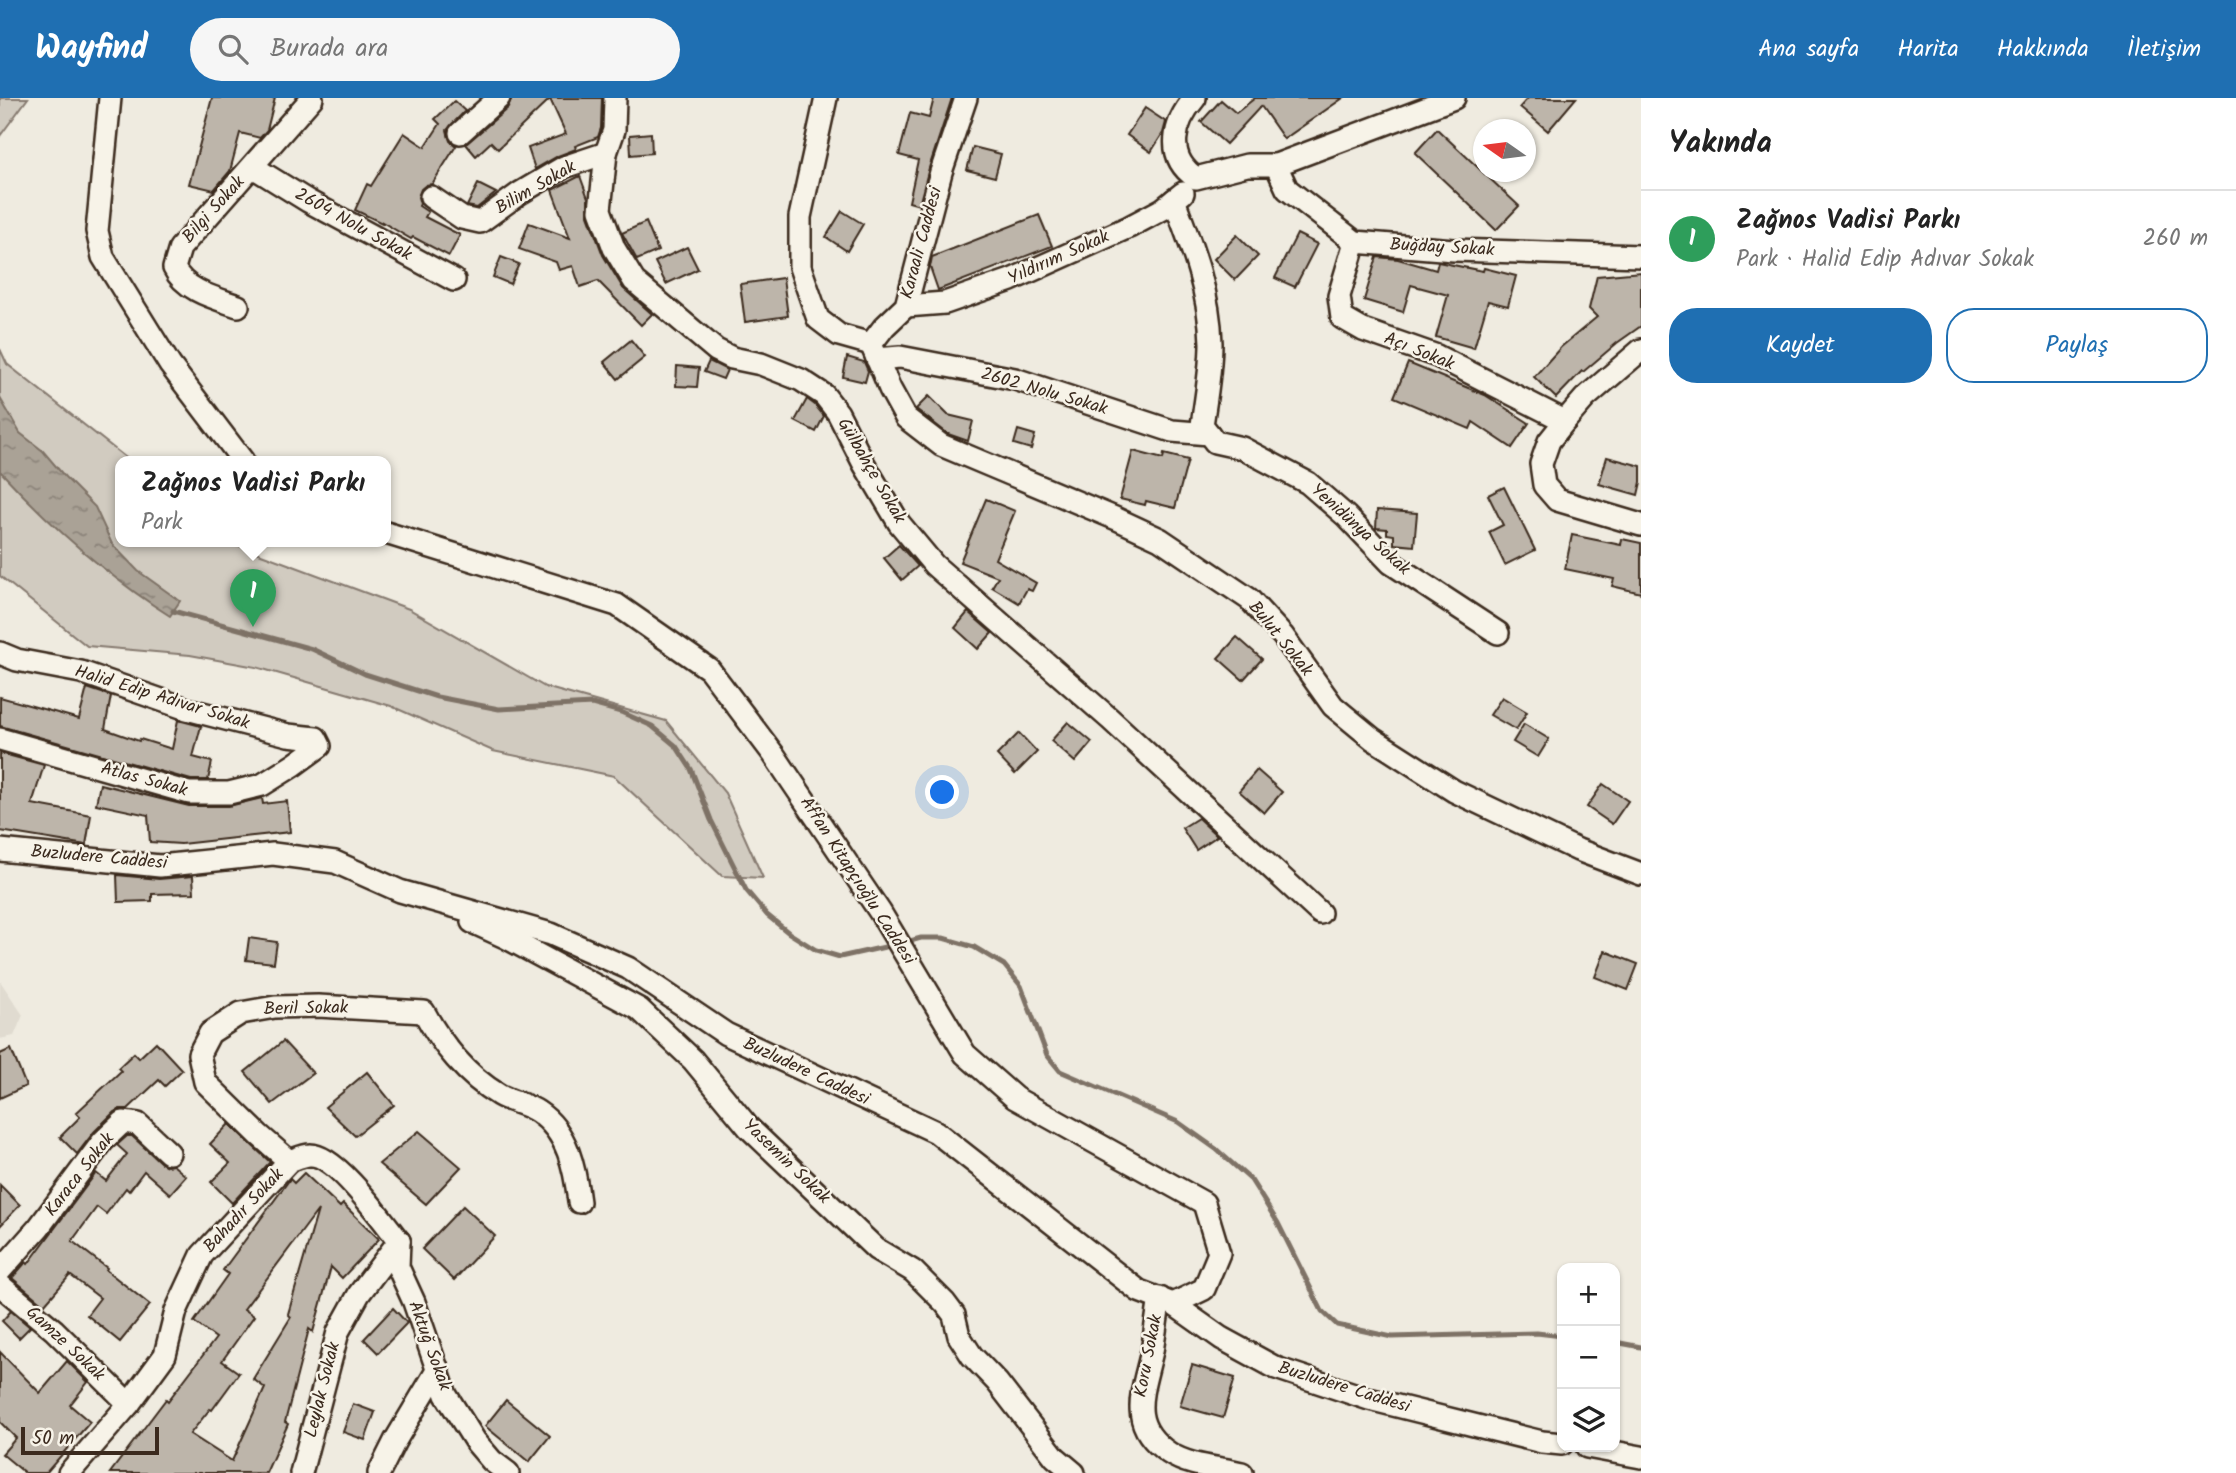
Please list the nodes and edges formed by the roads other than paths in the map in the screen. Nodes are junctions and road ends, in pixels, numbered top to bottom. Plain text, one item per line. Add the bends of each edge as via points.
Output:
1 (110, 98) edge
2 (312, 98) edge
3 (499, 98) edge
4 (615, 98) edge
5 (825, 98) edge
6 (966, 98) edge
7 (1195, 98) edge
8 (1454, 98) edge
9 (460, 134) dead end
10 (606, 153) junction
11 (1276, 165) junction
12 (253, 167) junction
13 (1196, 178) junction
14 (431, 197) dead end
15 (1174, 201) junction
16 (1355, 242) junction
17 (1641, 256) edge
18 (454, 280) dead end
19 (238, 306) dead end
20 (906, 306) junction
21 (1641, 350) edge
22 (874, 352) junction
23 (1565, 421) junction
24 (1209, 434) junction
25 (239, 456) edge
26 (1641, 525) edge
27 (391, 535) edge
28 (1497, 633) dead end
29 (0, 653) edge
30 (0, 739) edge
31 (320, 746) joint
32 (0, 850) edge
33 (1641, 874) edge
34 (449, 905) junction
35 (1320, 913) dead end
36 (169, 1153) dead end
37 (289, 1161) junction
38 (579, 1202) dead end
39 (398, 1241) junction
40 (0, 1271) edge
41 (0, 1285) edge
42 (1166, 1301) junction
43 (438, 1369) junction
44 (129, 1404) junction
45 (1557, 1444) edge
46 (1614, 1452) edge
47 (1641, 1457) edge
48 (69, 1473) edge
49 (301, 1473) edge
50 (379, 1473) edge
51 (508, 1473) edge
52 (1074, 1473) edge
53 (1242, 1473) edge

1 - 25 street via 97,231 103,257 170,365
2 - 12 street, Bilgi Sokak
3 - 9 street
4 - 10 street, Gülbahçe Sokak via 614,130
5 - 22 street via 800,218 800,267 818,319
6 - 20 street, Karaali Caddesi
7 - 13 street via 1185,110 1174,141 1184,170
8 - 11 street
10 - 14 street, Bilim Sokak via 564,167 480,222 462,218
10 - 35 street, Gülbahçe Sokak via 600,210 614,248 634,281 716,350 801,380 824,395 900,523 934,565
11 - 13 street via 1247,165
11 - 16 street via 1287,189
12 - 18 street, 2604 Nolu Sokak
12 - 19 street, Bilgi Sokak via 180,248 174,268 179,278 202,293
13 - 15 street, Yıldırım Sokak
15 - 20 street, Yıldırım Sokak via 1129,227 1011,280 945,303
15 - 24 street via 1199,268 1209,317 1211,345 1202,425
16 - 17 street, Buğday Sokak
16 - 23 street, Açı Sokak via 1339,296 1342,318 1437,356
20 - 22 street, Karaali Caddesi via 884,327
21 - 23 street
22 - 24 street, 2602 Nolu Sokak via 1015,379 1172,431
22 - 33 street, Bulut Sokak via 906,418 941,445 1160,539 1249,599 1283,636 1333,706 1373,739 1454,791 1577,850
23 - 26 street via 1549,440 1541,464 1544,485 1557,500
24 - 28 street, Yenidünya Sokak via 1215,442 1242,448 1308,483 1391,563
27 - 42 street, Affan Kitapçıoğlu Caddesi via 617,605 709,669 775,754 880,912 965,1054 1015,1098 1204,1203 1219,1253 1204,1289
29 - 31 street, Halid Edip Adıvar Sokak via 81,672 187,709 316,738
30 - 31 street, Atlas Sokak via 189,793 229,793 262,785
32 - 34 street, Buzludere Caddesi via 160,866 273,854 335,862 400,891
34 - 42 street, Buzludere Caddesi via 551,934 628,968 726,1034 936,1132 1139,1291
34 - 52 street, Yasemin Sokak via 468,921 639,1009 693,1060 758,1137 876,1249 913,1271 945,1303 972,1356 1055,1457
36 - 40 street, Karaca Sokak via 138,1124 123,1122
37 - 38 street, Beril Sokak via 205,1082 199,1054 210,1033 241,1013 275,1007 424,1012 436,1034 469,1072 499,1095 538,1112 557,1129 575,1170
37 - 39 street via 311,1154 330,1161
37 - 44 street, Bahadır Sokak via 202,1255 176,1311 165,1355
39 - 43 street, Aktuğ Sokak via 398,1267
39 - 49 street, Leylak Sokak via 338,1332
41 - 44 street, Gamze Sokak via 54,1330
42 - 45 street, Buzludere Caddesi via 1276,1368 1369,1398
42 - 53 street, Koru Sokak via 1139,1401 1142,1421 1170,1454
43 - 50 street
43 - 51 street, Aktuğ Sokak via 446,1395 475,1441
44 - 48 street, Bahadır Sokak
46 - 47 street

